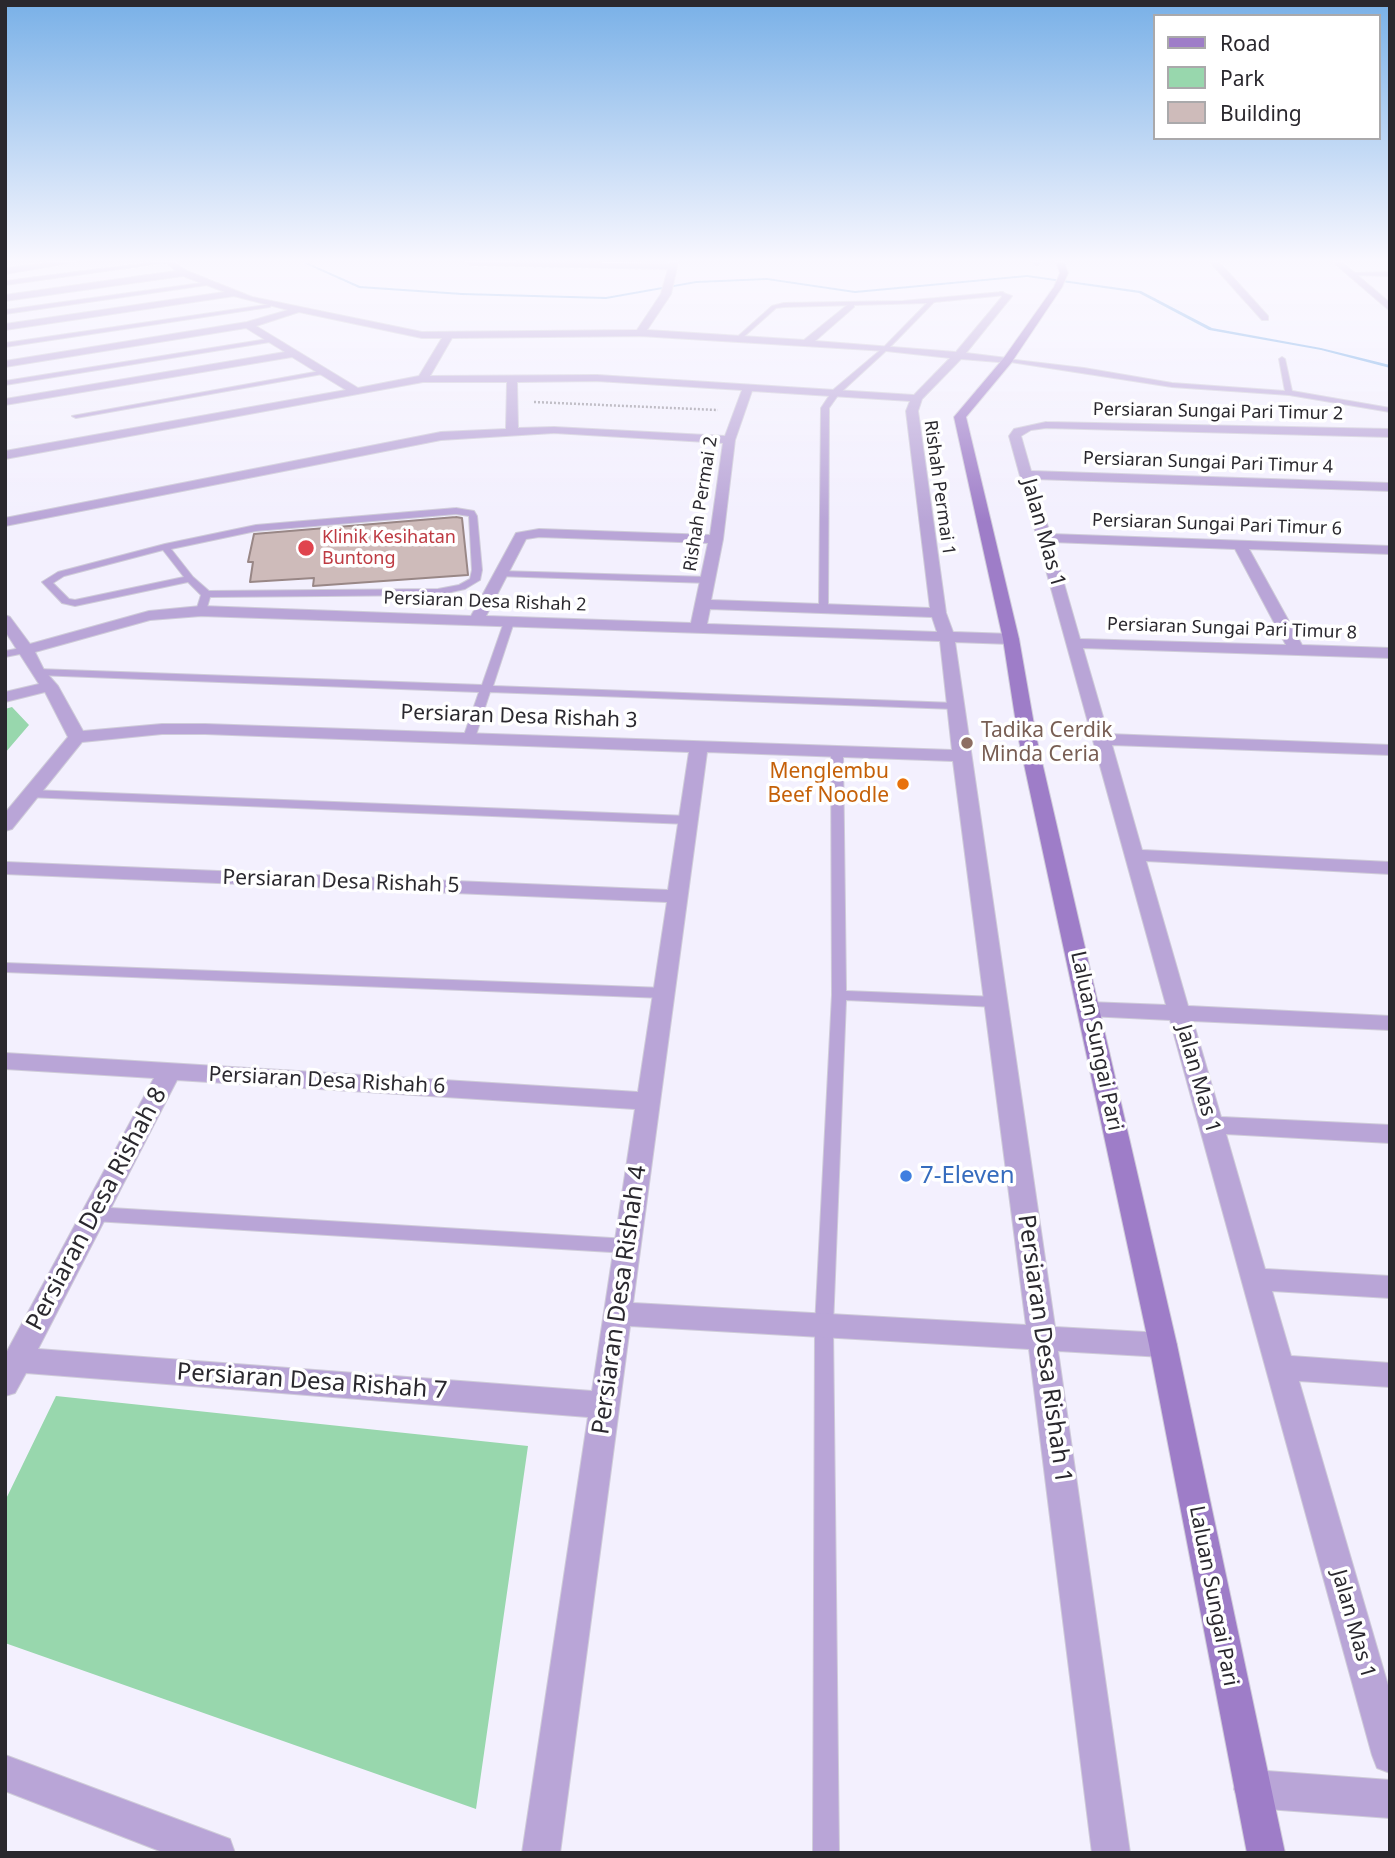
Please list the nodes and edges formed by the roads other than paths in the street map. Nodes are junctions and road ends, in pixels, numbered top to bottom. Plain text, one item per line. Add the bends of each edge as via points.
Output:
1 (100, 349) edge
2 (220, 349) edge
3 (288, 349) edge
4 (441, 349) edge
5 (885, 349) edge
6 (893, 349) edge
7 (964, 349) edge
8 (1015, 349) edge
9 (295, 353) junction
10 (959, 355) junction
11 (1282, 359) dead end
12 (1007, 361) junction
13 (5, 364) edge
14 (326, 372) junction
15 (423, 379) junction
16 (512, 380) junction
17 (5, 383) edge
18 (748, 388) junction
19 (356, 391) junction
20 (836, 392) junction
21 (1289, 393) junction
22 (917, 398) junction
23 (5, 402) edge
24 (1390, 410) edge
25 (76, 416) dead end
26 (1046, 425) joint
27 (512, 430) junction
28 (1390, 433) edge
29 (729, 440) junction
30 (5, 456) edge
31 (1026, 475) junction
32 (1390, 486) edge
33 (5, 522) edge
34 (1044, 538) junction
35 (716, 539) junction
36 (1240, 546) junction
37 (165, 547) junction
38 (1390, 550) edge
39 (500, 574) junction
40 (190, 579) junction
41 (709, 580) junction
42 (206, 594) junction
43 (704, 604) junction
44 (823, 609) junction
45 (201, 611) junction
46 (5, 620) edge
47 (476, 621) junction
48 (509, 622) junction
49 (943, 625) junction
50 (698, 629) junction
51 (1012, 639) junction
52 (1074, 643) junction
53 (26, 650) junction
54 (1297, 650) junction
55 (1390, 653) edge
56 (5, 654) edge
57 (37, 672) junction
58 (50, 686) junction
59 (486, 687) junction
60 (5, 697) edge
61 (955, 706) junction
62 (77, 737) junction
63 (469, 738) junction
64 (1101, 739) junction
65 (699, 746) junction
66 (1390, 750) edge
67 (837, 751) junction
68 (961, 756) junction
69 (31, 794) junction
70 (688, 820) junction
71 (5, 825) edge
72 (1134, 855) junction
73 (5, 868) edge
74 (1390, 868) edge
75 (677, 896) junction
76 (5, 967) edge
77 (664, 993) junction
78 (839, 995) junction
79 (997, 1002) junction
80 (1088, 1009) junction
81 (1178, 1013) junction
82 (1390, 1023) edge
83 (5, 1061) edge
84 (169, 1072) junction
85 (648, 1101) junction
86 (1211, 1125) junction
87 (1390, 1134) edge
88 (94, 1214) junction
89 (628, 1246) junction
90 (1255, 1279) junction
91 (1390, 1287) edge
92 (618, 1314) junction
93 (824, 1326) junction
94 (1042, 1338) junction
95 (1163, 1345) junction
96 (1280, 1368) junction
97 (12, 1372) edge
98 (1390, 1375) edge
99 (605, 1405) junction
100 (1390, 1755) edge
101 (5, 1773) edge
102 (1253, 1789) junction
103 (1390, 1799) edge
104 (216, 1853) edge
105 (541, 1853) edge
106 (826, 1853) edge
107 (1111, 1853) edge
108 (1266, 1853) edge

1 - 13 street
2 - 17 lane
3 - 9 street
4 - 15 street
5 - 20 lane
6 - 10 street
7 - 10 street, Rishah Permai 1
8 - 12 main road, Laluan Sungai Pari
9 - 14 street
9 - 23 street
10 - 12 street
10 - 22 street, Rishah Permai 1
11 - 21 lane
12 - 21 lane via 1172,385
12 - 51 main road, Laluan Sungai Pari via 960,417
14 - 19 street
14 - 25 lane
15 - 16 street
15 - 19 street
16 - 18 street via 597,378
16 - 27 street
18 - 20 street
18 - 29 street, Rishah Permai 2
19 - 30 street
20 - 22 street
20 - 44 lane via 825,408
21 - 24 lane
22 - 49 street, Rishah Permai 1 via 912,411
26 - 28 street, Persiaran Sungai Pari Timur 2
26 - 31 street, Jalan Mas 1 via 1029,427 1015,436
27 - 29 street
27 - 33 street via 441,436
29 - 35 street, Rishah Permai 2
31 - 32 street, Persiaran Sungai Pari Timur 4
31 - 34 street, Jalan Mas 1
34 - 36 street, Persiaran Sungai Pari Timur 6
34 - 52 street, Jalan Mas 1
35 - 39 street via 528,533 517,540
35 - 41 street, Rishah Permai 2
36 - 38 street, Persiaran Sungai Pari Timur 6
36 - 54 street
37 - 40 lane
37 - 40 lane via 61,574 47,582 66,601 75,603
37 - 42 lane via 256,528 456,511 473,516 477,570 475,580 462,587 438,592
39 - 41 lane
39 - 47 street
40 - 42 lane
41 - 43 street, Rishah Permai 2
42 - 45 lane
43 - 44 street
43 - 50 street, Rishah Permai 2
44 - 49 street
45 - 47 street, Persiaran Desa Rishah 2
45 - 53 street, Persiaran Desa Rishah 2 via 149,616
46 - 53 street
47 - 48 street, Persiaran Desa Rishah 2
48 - 50 street, Persiaran Desa Rishah 2
48 - 59 lane
49 - 50 street, Persiaran Desa Rishah 2
49 - 51 street
49 - 61 street, Persiaran Desa Rishah 1
51 - 80 main road, Laluan Sungai Pari via 1027,736
52 - 54 street, Persiaran Sungai Pari Timur 8
52 - 64 street, Jalan Mas 1
53 - 56 lane
53 - 57 street
54 - 55 street, Persiaran Sungai Pari Timur 8
57 - 58 street
57 - 59 lane
58 - 60 street
58 - 62 street
59 - 61 lane
59 - 63 lane
61 - 68 street, Persiaran Desa Rishah 1
62 - 63 street, Persiaran Desa Rishah 3 via 205,729
62 - 69 street
63 - 65 street, Persiaran Desa Rishah 3
64 - 66 street
64 - 72 street, Jalan Mas 1
65 - 67 street, Persiaran Desa Rishah 3
65 - 70 street, Persiaran Desa Rishah 4
67 - 68 street, Persiaran Desa Rishah 3
67 - 78 lane
68 - 79 street, Persiaran Desa Rishah 1
69 - 70 lane
69 - 71 street
70 - 75 street, Persiaran Desa Rishah 4
72 - 74 street
72 - 81 street, Jalan Mas 1
73 - 75 street, Persiaran Desa Rishah 5
75 - 77 street, Persiaran Desa Rishah 4
76 - 77 lane
77 - 85 street, Persiaran Desa Rishah 4
78 - 79 lane
78 - 93 lane
79 - 94 street, Persiaran Desa Rishah 1
80 - 81 street
80 - 95 main road, Laluan Sungai Pari
81 - 82 street
81 - 86 street, Jalan Mas 1
83 - 84 street, Persiaran Desa Rishah 6
84 - 85 street, Persiaran Desa Rishah 6
84 - 88 street, Persiaran Desa Rishah 8
85 - 89 street, Persiaran Desa Rishah 4
86 - 87 street
86 - 90 street, Jalan Mas 1
88 - 89 lane
88 - 97 street, Persiaran Desa Rishah 8
89 - 92 street, Persiaran Desa Rishah 4
90 - 91 street
90 - 96 street, Jalan Mas 1
92 - 93 street
92 - 99 street, Persiaran Desa Rishah 4
93 - 94 street
93 - 106 lane
94 - 95 street
94 - 107 street, Persiaran Desa Rishah 1
95 - 102 main road, Laluan Sungai Pari
96 - 98 street
96 - 100 street, Jalan Mas 1
97 - 99 street, Persiaran Desa Rishah 7
99 - 105 street, Persiaran Desa Rishah 4
101 - 104 street
102 - 103 street
102 - 108 main road, Laluan Sungai Pari

